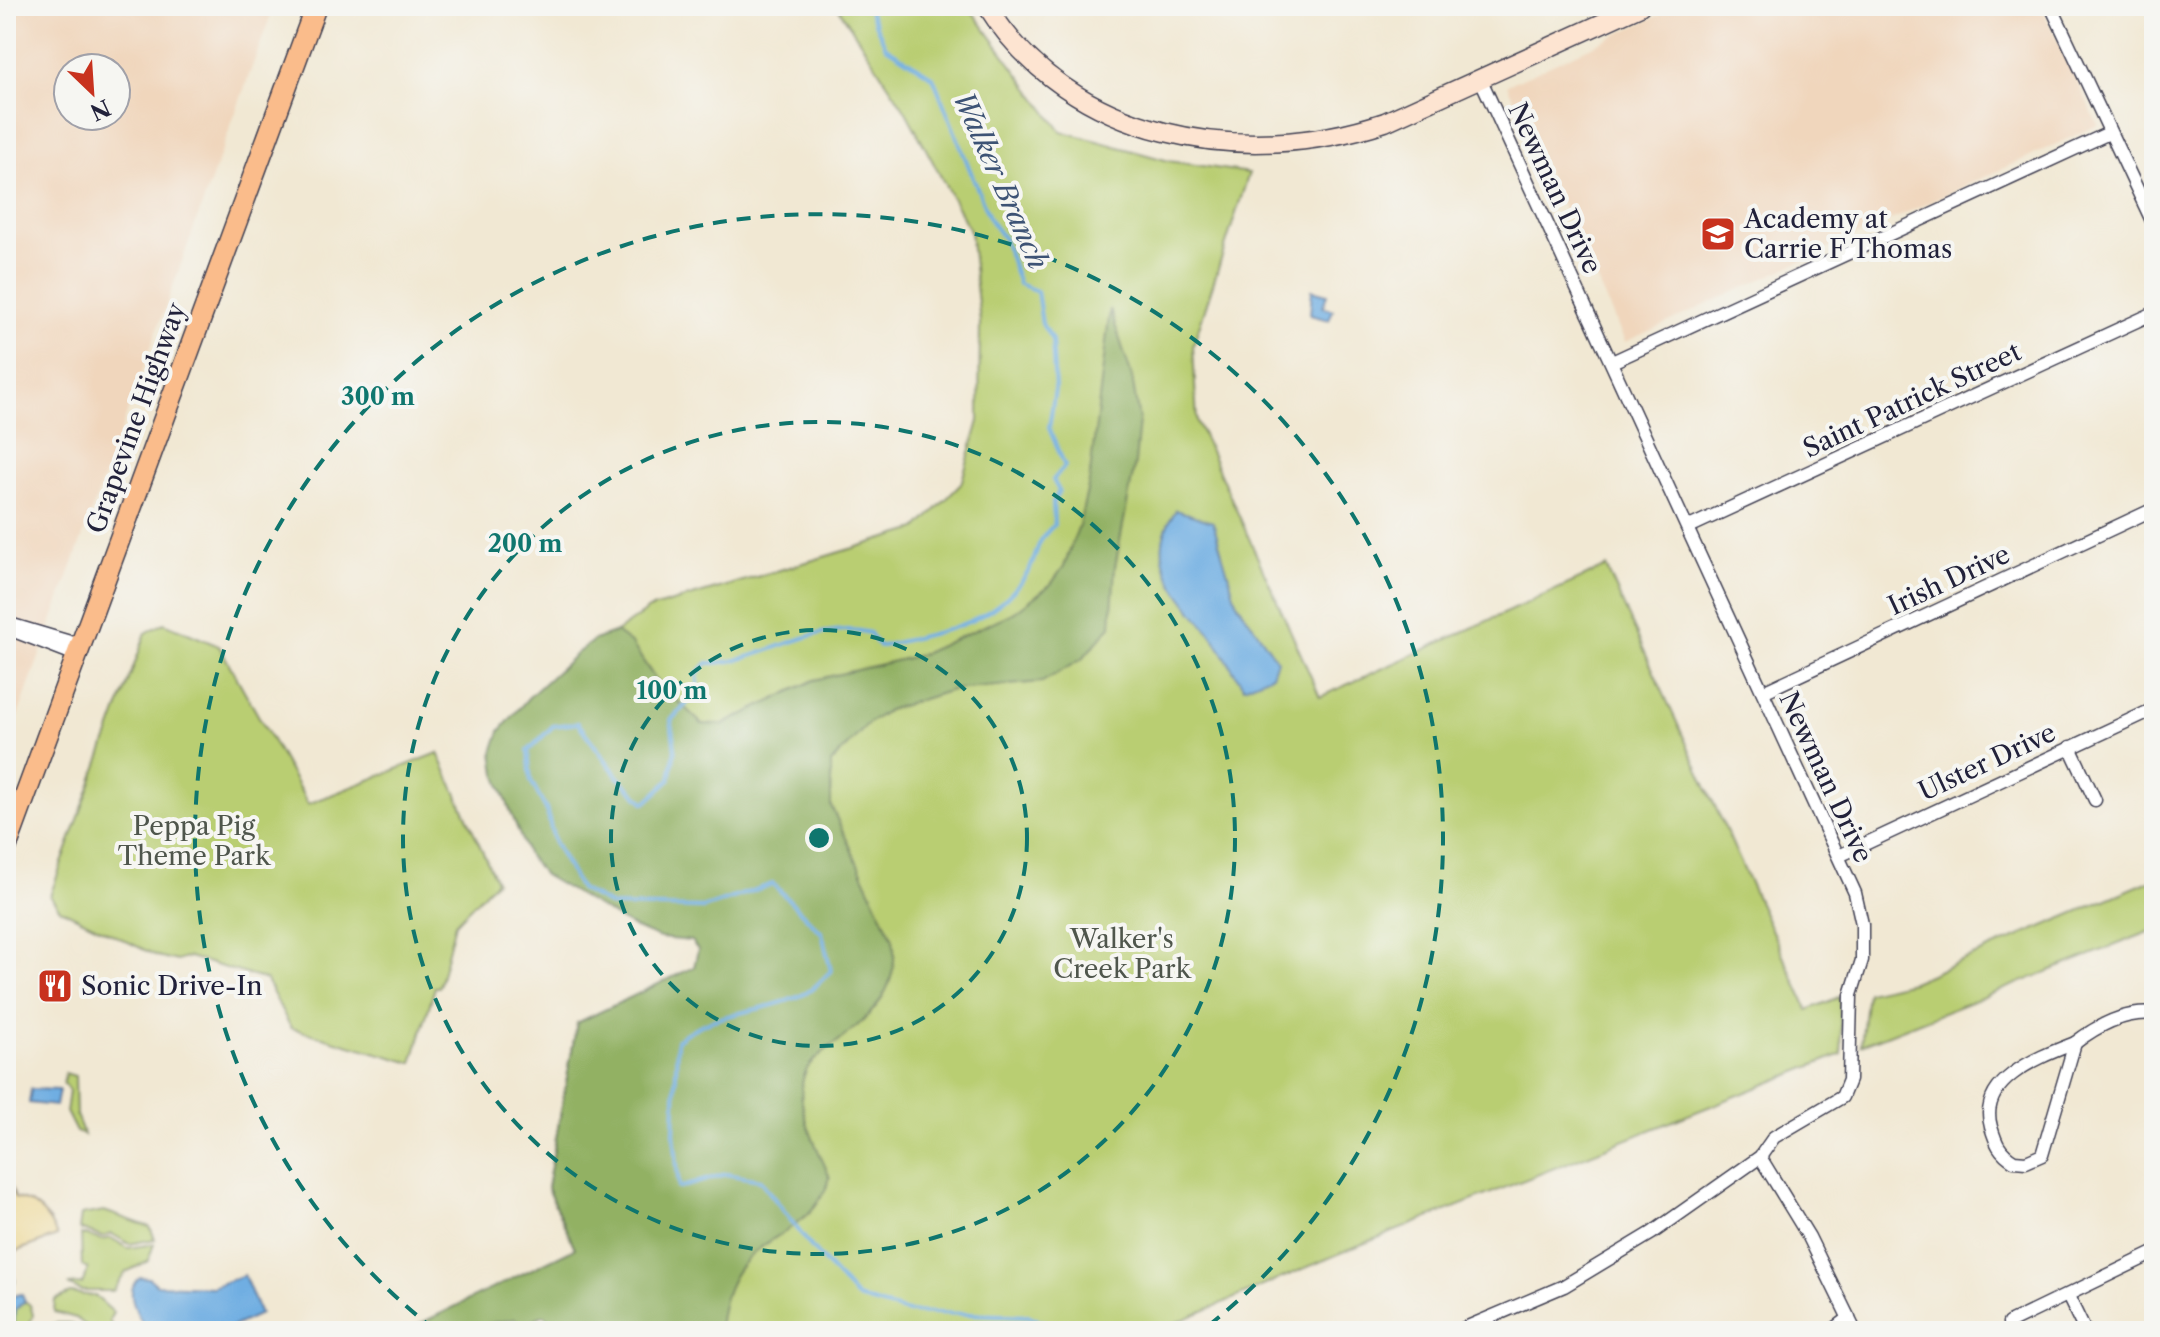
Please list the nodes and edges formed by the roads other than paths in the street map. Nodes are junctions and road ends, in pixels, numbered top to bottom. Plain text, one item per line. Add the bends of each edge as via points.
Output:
1 (316, 6) edge
2 (987, 6) edge
3 (1640, 6) edge
4 (2051, 6) edge
5 (1480, 78) junction
6 (2109, 133) junction
7 (2154, 225) edge
8 (2154, 313) edge
9 (1612, 362) junction
10 (2154, 509) edge
11 (1689, 527) junction
12 (6, 625) edge
13 (78, 650) junction
14 (1763, 692) junction
15 (2154, 709) edge
16 (2070, 747) junction
17 (2095, 800) dead end
18 (6, 848) edge
19 (1839, 856) junction
20 (2154, 1014) edge
21 (2075, 1043) junction
22 (1760, 1157) junction
23 (2154, 1253) edge
24 (2068, 1296) junction
25 (1849, 1318) junction
26 (2009, 1323) dead end
27 (1461, 1331) edge
28 (1832, 1331) edge
29 (1855, 1331) edge
30 (2085, 1331) edge

1 - 13 main road, Grapevine Highway
2 - 5 street via 1015,44 1062,86 1118,119 1196,140 1269,143 1346,135
3 - 5 street
4 - 6 street
5 - 9 street, Newman Drive
6 - 7 street
6 - 9 street
8 - 11 street, Saint Patrick Street
9 - 11 street, Newman Drive
10 - 14 street, Irish Drive
11 - 14 street, Newman Drive
12 - 13 street
13 - 18 main road, Grapevine Highway
14 - 19 street, Newman Drive
15 - 16 street, Ulster Drive
16 - 17 street
16 - 19 street, Ulster Drive
19 - 22 street, Newman Drive via 1862,924 1862,960 1851,995 1849,1080 1842,1097 1774,1137
20 - 21 street via 2106,1023
21 - 21 street via 2022,1066 1999,1088 1989,1120 1996,1144 2014,1161 2042,1155
22 - 25 street via 1809,1237
22 - 27 street, Newman Drive via 1652,1233 1564,1286
23 - 24 street
24 - 26 street
24 - 30 street
25 - 28 street
25 - 29 street

